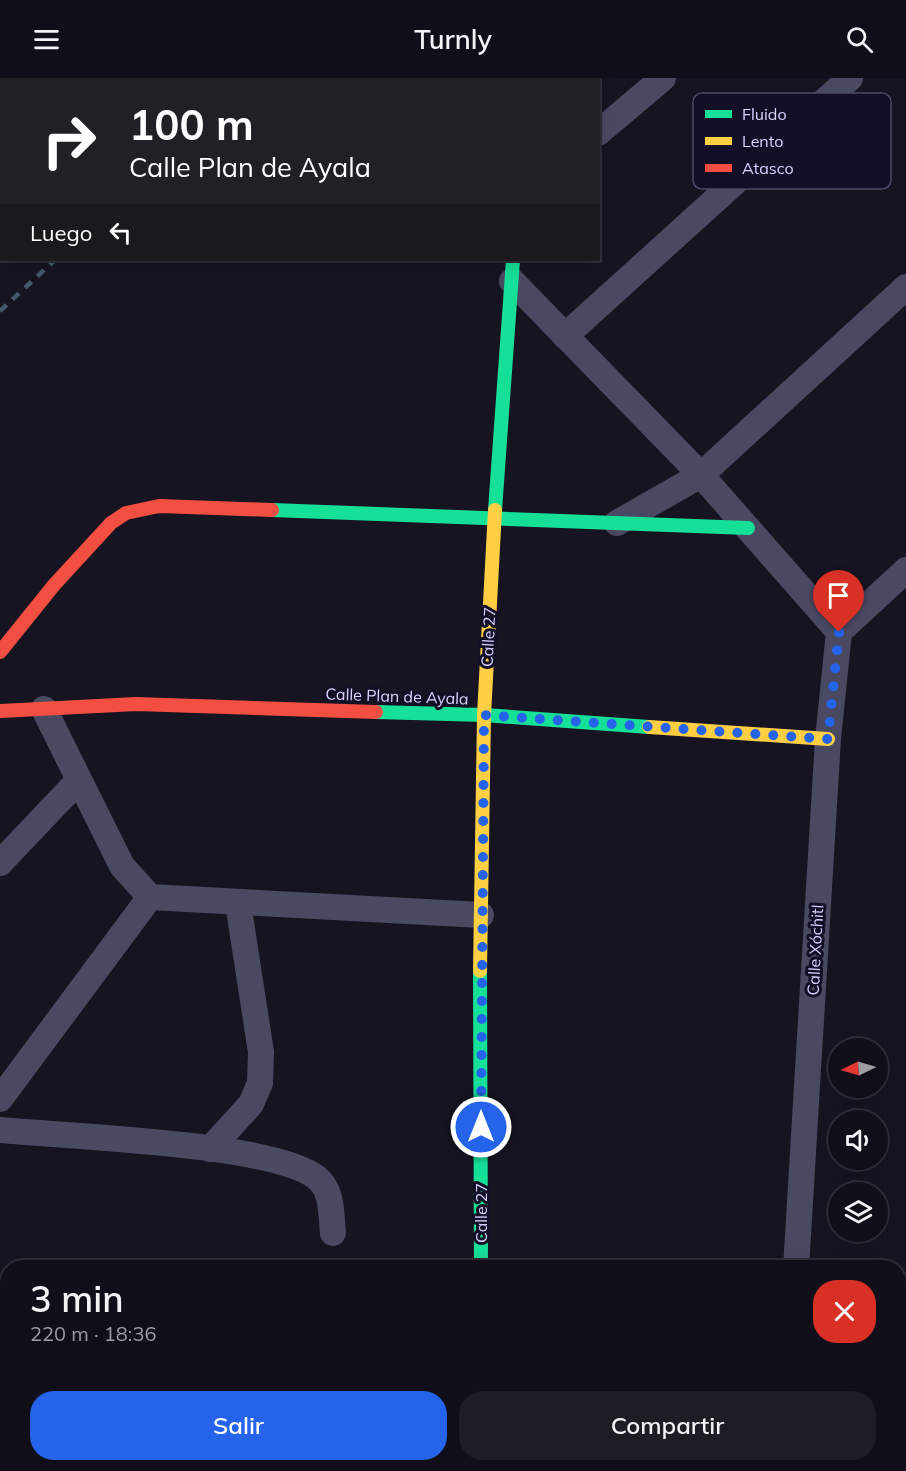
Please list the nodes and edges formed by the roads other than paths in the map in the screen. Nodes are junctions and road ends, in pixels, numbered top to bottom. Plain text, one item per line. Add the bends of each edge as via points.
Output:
1 (663, 78) edge
2 (850, 78) edge
3 (833, 93) edge
4 (600, 131) edge
5 (727, 189) edge
6 (512, 270) edge
7 (906, 287) edge
8 (565, 336) junction
9 (701, 475) junction
10 (494, 518) junction
11 (617, 523) junction
12 (748, 528) junction
13 (906, 570) edge
14 (839, 632) junction
15 (0, 652) edge
16 (44, 709) junction
17 (0, 711) edge
18 (484, 715) junction
19 (828, 739) junction
20 (78, 781) junction
21 (0, 863) edge
22 (150, 897) junction
23 (238, 903) junction
24 (481, 915) junction
25 (0, 1099) edge
26 (0, 1130) edge
27 (210, 1149) junction
28 (333, 1233) dead end
29 (481, 1260) edge
30 (796, 1260) edge

1 - 4 street
2 - 3 street
5 - 8 street
6 - 8 street
6 - 10 street, Calle 27
7 - 9 street
8 - 9 street
9 - 11 street
9 - 12 street
10 - 11 street
10 - 15 street via 142,508 111,523
10 - 18 street, Calle 27
11 - 12 street
12 - 14 street
13 - 14 street
14 - 19 street, Calle Xóchitl
16 - 17 street, Calle Plan de Ayala
16 - 18 street, Calle Plan de Ayala via 136,704
16 - 20 street
18 - 19 street, Calle Plan de Ayala
18 - 24 street, Calle 27
19 - 30 street, Calle Xóchitl
20 - 21 street
20 - 22 street via 122,866
22 - 23 street
22 - 25 street
23 - 24 street
23 - 27 street via 261,1052 260,1083 251,1104
24 - 29 street, Calle 27
26 - 27 street
27 - 28 street via 269,1159 298,1167 318,1178 329,1195

